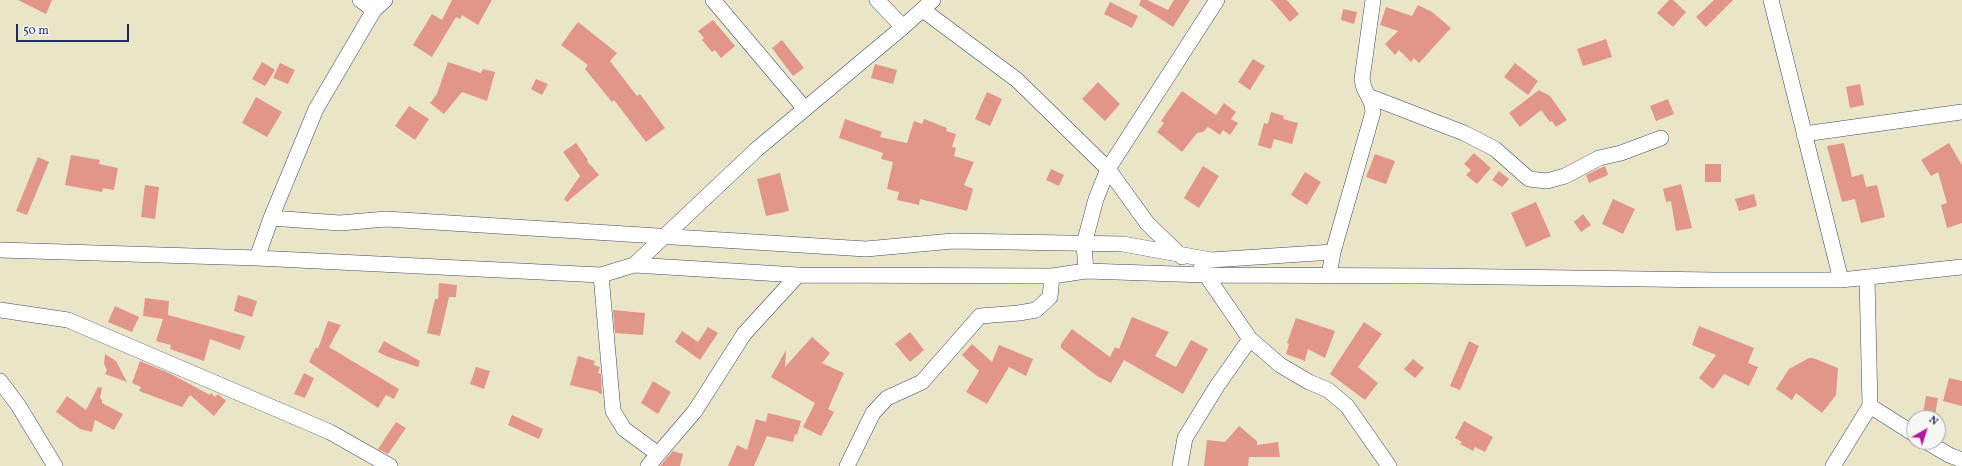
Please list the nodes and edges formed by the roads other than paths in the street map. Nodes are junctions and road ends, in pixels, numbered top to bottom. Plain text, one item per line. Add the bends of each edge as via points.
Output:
1 (360, 0) edge
2 (713, 0) edge
3 (877, 0) edge
4 (1217, 0) edge
5 (1373, 0) edge
6 (1771, 0) edge
7 (379, 5) edge
8 (928, 5) edge
9 (903, 27) junction
10 (1368, 96) junction
11 (805, 109) junction
12 (1962, 112) edge
13 (1804, 134) junction
14 (1661, 138) dead end
15 (1108, 169) junction
16 (271, 218) junction
17 (665, 236) junction
18 (1084, 244) junction
19 (0, 250) edge
20 (1334, 252) junction
21 (1180, 256) junction
22 (257, 258) junction
23 (634, 265) junction
24 (1962, 267) edge
25 (1086, 271) junction
26 (601, 275) junction
27 (798, 275) junction
28 (1206, 275) junction
29 (1052, 276) junction
30 (1329, 276) junction
31 (1867, 277) junction
32 (1841, 280) junction
33 (0, 310) edge
34 (1250, 339) junction
35 (0, 381) edge
36 (1870, 406) junction
37 (1906, 429) edge
38 (1941, 450) edge
39 (658, 454) junction
40 (1962, 460) edge
41 (55, 466) edge
42 (390, 466) edge
43 (648, 466) edge
44 (847, 466) edge
45 (1180, 466) edge
46 (1389, 466) edge
47 (1833, 466) edge

1 - 7 street
2 - 11 street
3 - 9 street
4 - 15 street
5 - 10 street via 1362,79
6 - 13 street
7 - 16 street via 316,108
8 - 9 street
8 - 15 street via 1017,80
9 - 11 street
10 - 14 street via 1464,132 1495,148 1529,179 1547,181 1565,176 1599,158
10 - 20 street via 1372,112
11 - 17 street via 757,149
12 - 13 street
13 - 32 street
15 - 18 street via 1096,199
15 - 21 street via 1147,223
16 - 17 street via 340,223 386,219
16 - 22 street
17 - 18 street via 866,249 953,241
17 - 23 street
18 - 21 street via 1123,244
18 - 25 street
19 - 22 street
20 - 21 street via 1211,260
20 - 30 street
21 - 28 street
22 - 26 street
23 - 26 street
23 - 27 street
24 - 31 street
25 - 28 street
25 - 29 street
26 - 39 street via 613,411 624,429
27 - 29 street
27 - 39 street via 744,334 695,411
28 - 30 street
28 - 34 street
29 - 44 street via 1050,297 1036,310 980,316 922,382 887,398 873,413
30 - 32 street
31 - 32 street
31 - 36 street
33 - 42 street via 68,320 330,432
34 - 45 street via 1185,438
34 - 46 street via 1280,365 1308,382 1328,390 1347,406
35 - 41 street via 18,405
36 - 37 street
36 - 47 street
38 - 40 street
39 - 43 street

